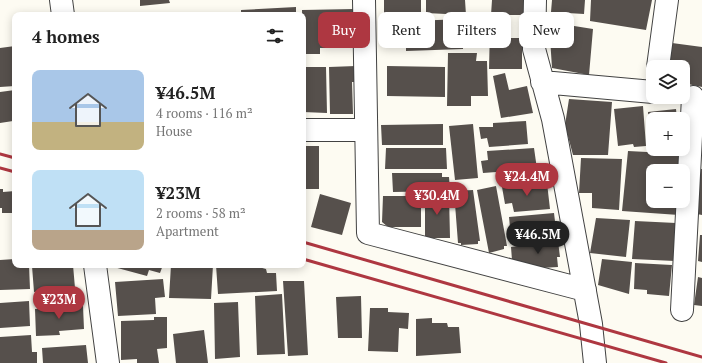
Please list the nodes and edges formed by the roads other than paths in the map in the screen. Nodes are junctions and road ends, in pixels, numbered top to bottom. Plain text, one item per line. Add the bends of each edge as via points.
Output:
1 (60, 0) edge
2 (364, 0) edge
3 (535, 0) edge
4 (666, 0) edge
5 (62, 12) edge
6 (659, 60) edge
7 (542, 82) junction
8 (646, 91) edge
9 (693, 97) edge
10 (306, 130) edge
11 (366, 130) junction
12 (694, 226) edge
13 (95, 268) edge
14 (585, 290) junction
15 (682, 310) dead end
16 (108, 363) edge
17 (595, 363) edge

1 - 5 street
2 - 11 street
3 - 7 street via 534,49
4 - 6 street
7 - 8 street
7 - 14 street via 553,119
9 - 12 street
10 - 11 street
11 - 14 street via 368,233
12 - 15 street
13 - 16 street
14 - 17 street

